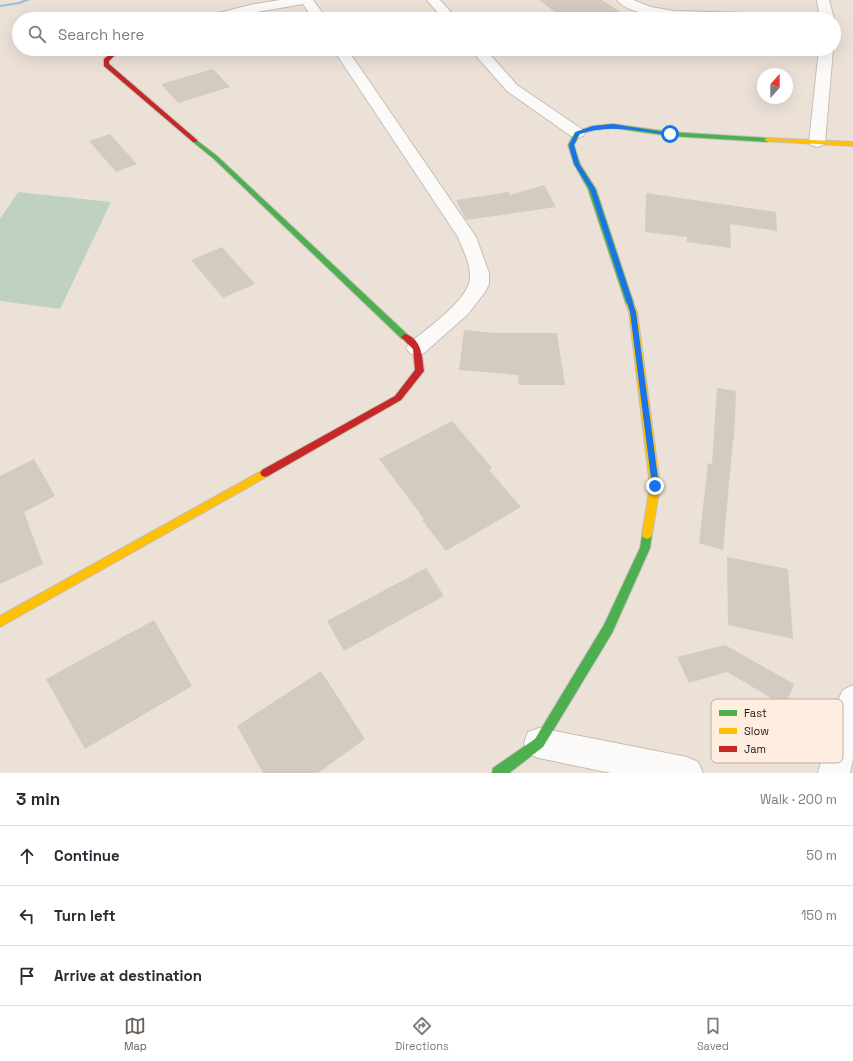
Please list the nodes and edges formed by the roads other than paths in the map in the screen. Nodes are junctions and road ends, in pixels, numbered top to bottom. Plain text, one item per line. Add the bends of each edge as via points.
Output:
1 (303, 0) edge
2 (307, 0) edge
3 (433, 0) edge
4 (623, 0) edge
5 (823, 0) edge
6 (239, 12) edge
7 (315, 12) edge
8 (444, 12) edge
9 (659, 12) edge
10 (826, 12) edge
11 (111, 56) edge
12 (345, 56) edge
13 (483, 56) edge
14 (825, 56) edge
15 (577, 133) junction
16 (817, 142) junction
17 (853, 144) edge
18 (417, 348) junction
19 (0, 622) edge
20 (853, 700) edge
21 (843, 738) edge
22 (539, 743) junction
23 (837, 763) edge
24 (498, 773) edge
25 (687, 773) edge
26 (834, 773) edge

1 - 6 street
2 - 7 street
3 - 8 street
4 - 9 street via 631,5
5 - 10 street
11 - 18 street via 106,60 106,65 215,157
12 - 18 street via 467,237 478,263 479,284 468,303
13 - 15 street via 512,88
14 - 16 street
15 - 16 street via 613,126 677,134
15 - 22 street via 571,145 576,164 592,189 633,312 655,486 645,548 608,629
16 - 17 street
18 - 19 street via 420,371 398,398
20 - 21 street
22 - 24 street
22 - 25 street
23 - 26 street

